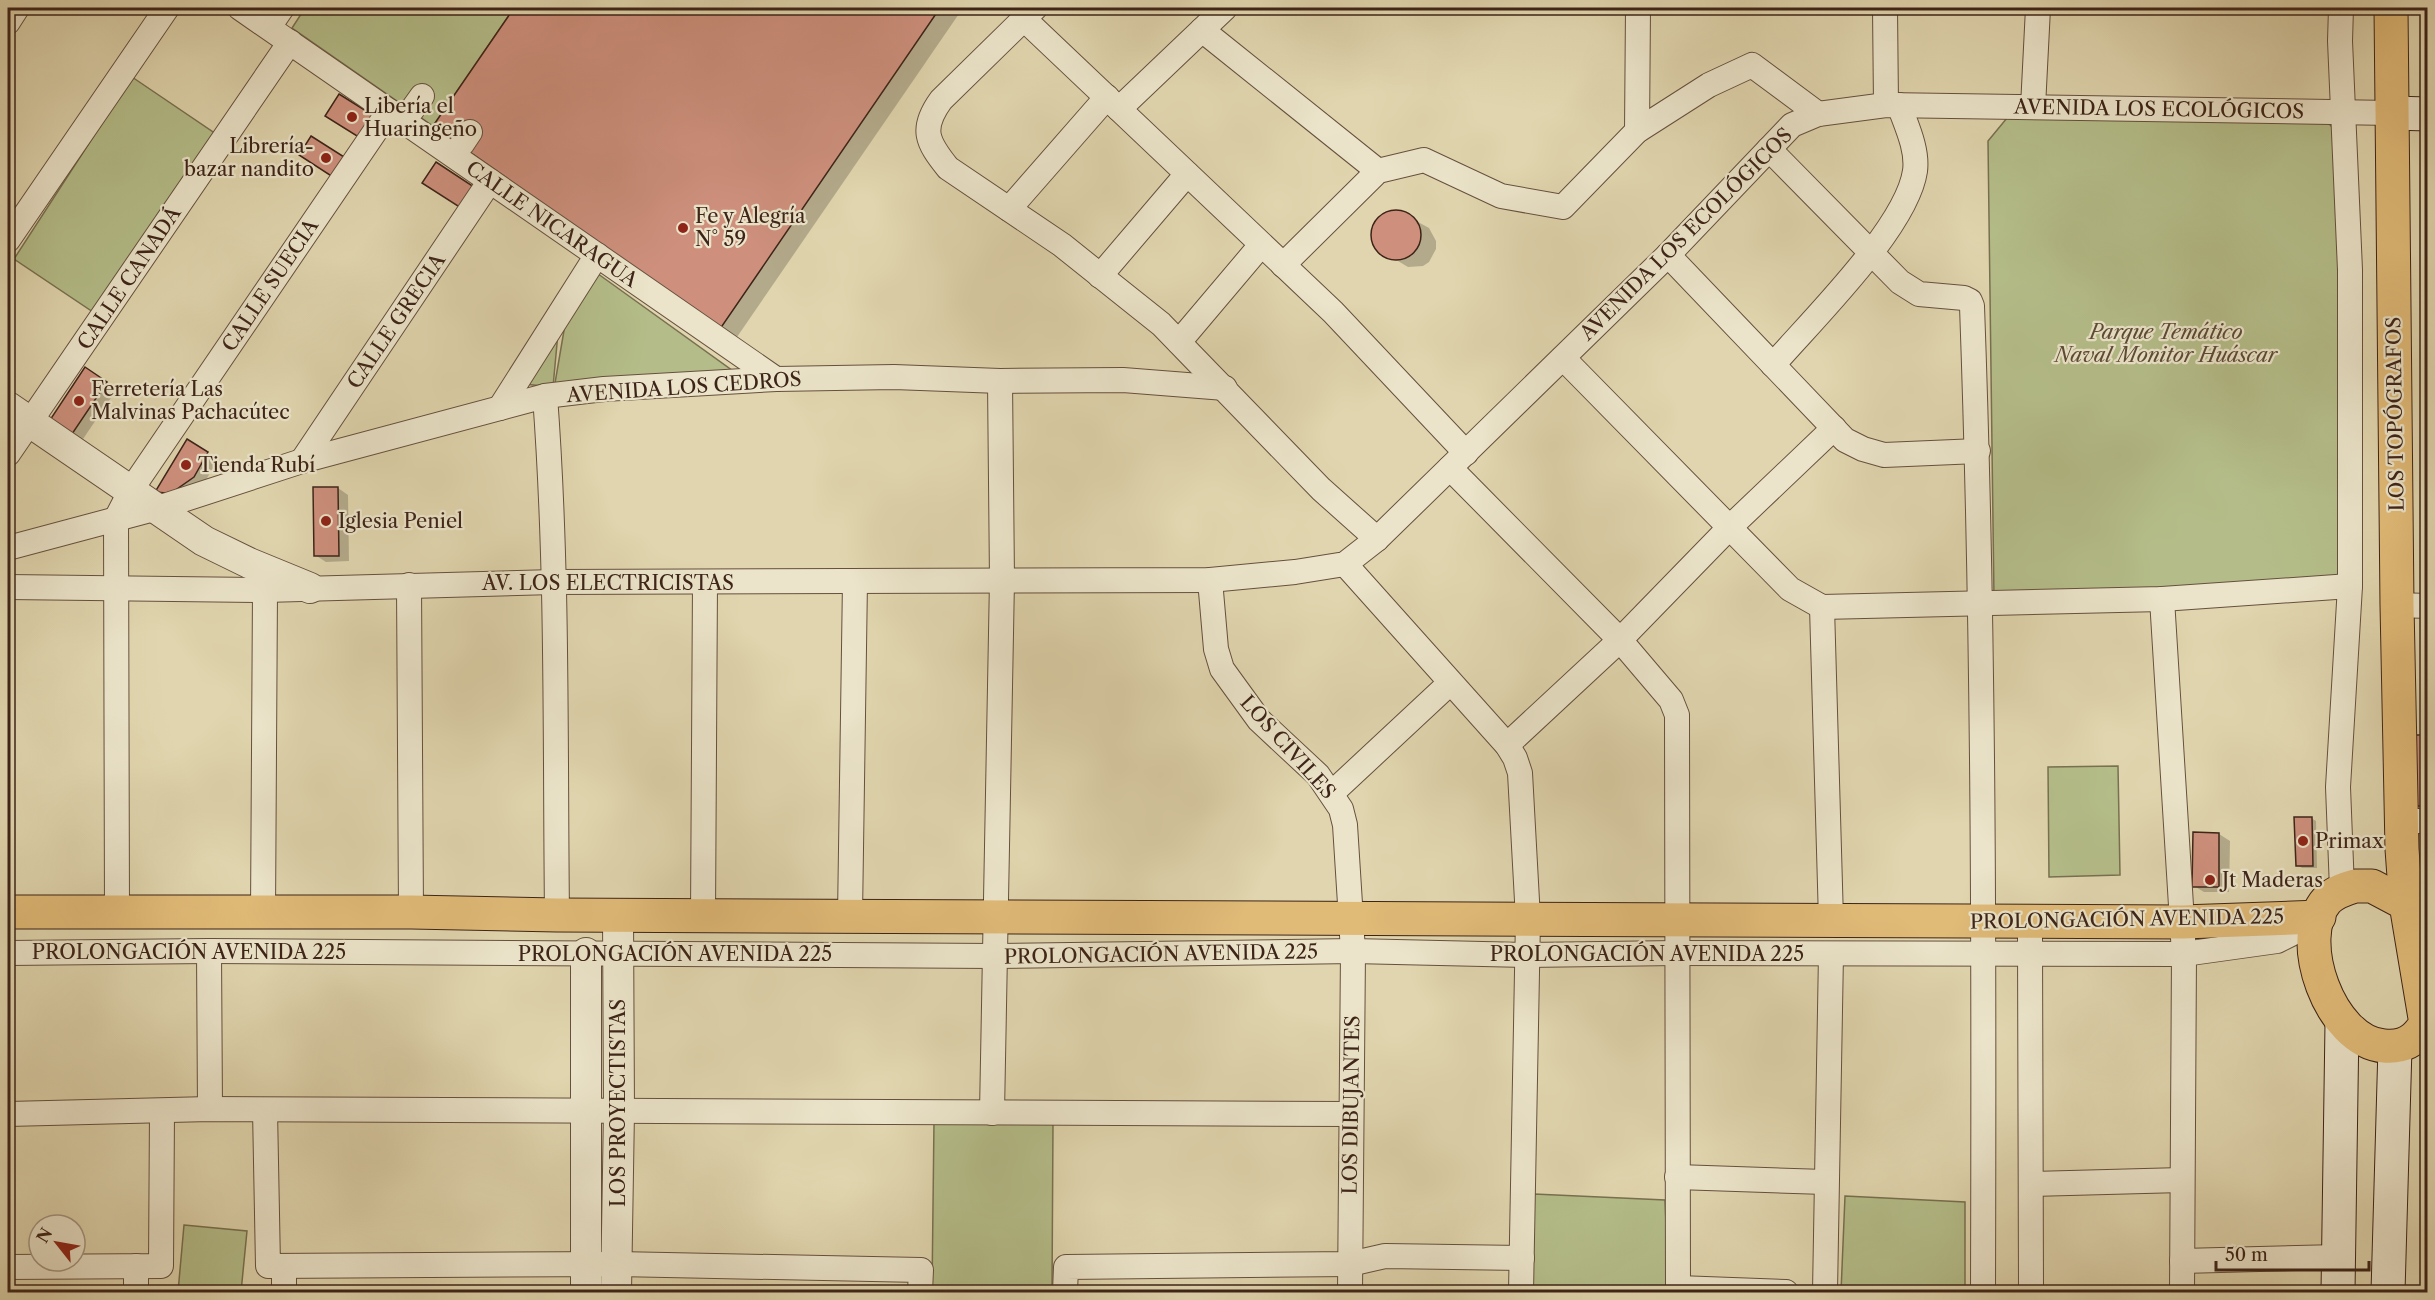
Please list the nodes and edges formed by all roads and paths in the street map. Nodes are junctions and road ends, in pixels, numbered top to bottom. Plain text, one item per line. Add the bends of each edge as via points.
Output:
1 (17, 8) edge
2 (167, 8) edge
3 (240, 8) edge
4 (1225, 8) edge
5 (1638, 8) edge
6 (1885, 8) edge
7 (2038, 8) edge
8 (2341, 8) edge
9 (2391, 8) edge
10 (1030, 13) edge
11 (275, 17) edge
12 (8, 22) edge
13 (1202, 30) junction
14 (290, 42) junction
15 (1113, 103) junction
16 (408, 105) junction
17 (1892, 105) junction
18 (2033, 107) junction
19 (2343, 113) junction
20 (2392, 113) junction
21 (1818, 114) junction
22 (2427, 114) edge
23 (1637, 131) junction
24 (1769, 149) junction
25 (1378, 171) junction
26 (1187, 174) junction
27 (490, 181) junction
28 (1009, 209) junction
29 (8, 240) edge
30 (1261, 245) junction
31 (1871, 254) junction
32 (597, 255) junction
33 (1668, 255) junction
34 (1283, 265) junction
35 (1100, 276) junction
36 (1179, 342) junction
37 (1563, 358) junction
38 (1773, 365) junction
39 (776, 379) junction
40 (1000, 381) junction
41 (1225, 388) junction
42 (545, 396) junction
43 (500, 408) junction
44 (19, 414) edge
45 (1834, 428) junction
46 (1978, 451) junction
47 (8, 454) edge
48 (302, 461) junction
49 (1458, 461) junction
50 (131, 490) junction
51 (158, 508) junction
52 (116, 519) junction
53 (1729, 528) junction
54 (1377, 539) junction
55 (8, 548) edge
56 (1345, 564) junction
57 (1002, 580) junction
58 (1210, 580) junction
59 (855, 581) junction
60 (554, 582) junction
61 (705, 582) junction
62 (409, 585) junction
63 (2350, 586) junction
64 (8, 587) edge
65 (310, 588) junction
66 (116, 589) junction
67 (265, 590) junction
68 (2162, 599) junction
69 (1980, 605) junction
70 (2412, 606) edge
71 (1822, 607) junction
72 (1620, 640) junction
73 (1450, 683) junction
74 (1507, 745) junction
75 (1332, 793) junction
76 (2415, 821) edge
77 (2349, 888) junction
78 (2406, 904) junction
79 (8, 912) edge
80 (411, 912) junction
81 (117, 913) junction
82 (263, 913) junction
83 (618, 914) junction
84 (557, 915) junction
85 (704, 915) junction
86 (850, 916) junction
87 (995, 917) junction
88 (2310, 917) junction
89 (1351, 918) junction
90 (1528, 919) junction
91 (1677, 920) junction
92 (1831, 920) junction
93 (1984, 921) junction
94 (2030, 921) junction
95 (2182, 922) junction
96 (209, 951) junction
97 (1353, 951) junction
98 (8, 953) edge
99 (586, 953) junction
100 (618, 953) junction
101 (1677, 953) junction
102 (1984, 953) junction
103 (1831, 954) junction
104 (2030, 954) junction
105 (2184, 954) junction
106 (994, 956) junction
107 (1526, 956) junction
108 (2342, 1024) junction
109 (2427, 1025) edge
110 (2395, 1047) junction
111 (210, 1109) junction
112 (265, 1110) junction
113 (162, 1111) junction
114 (619, 1111) junction
115 (587, 1112) junction
116 (992, 1113) junction
117 (8, 1114) edge
118 (1350, 1114) junction
119 (1677, 1177) junction
120 (2182, 1180) junction
121 (1826, 1182) junction
122 (2031, 1184) junction
123 (2338, 1257) junction
124 (1522, 1258) junction
125 (2182, 1261) junction
126 (1350, 1264) junction
127 (136, 1266) junction
128 (284, 1266) junction
129 (8, 1267) edge
130 (616, 1278) edge
131 (587, 1279) edge
132 (1678, 1290) edge
133 (136, 1293) edge
134 (284, 1293) edge
135 (920, 1293) edge
136 (1065, 1293) edge
137 (1350, 1293) edge
138 (1521, 1293) edge
139 (1786, 1293) edge
140 (1824, 1293) edge
141 (1983, 1293) edge
142 (2031, 1293) edge
143 (2182, 1293) edge
144 (2338, 1293) edge
145 (2388, 1293) edge

1 - 12 street
2 - 29 street
3 - 11 street, CALLE NICARAGUA
4 - 13 street
5 - 23 street
6 - 17 street
7 - 18 street
8 - 19 street
9 - 20 main road, LOS TOPÓGRAFOS
10 - 15 street
10 - 28 street via 941,100 930,114 927,134 948,168
11 - 14 street, CALLE NICARAGUA
13 - 15 street
13 - 25 street
14 - 16 street, CALLE NICARAGUA
14 - 44 street, CALLE CANADÁ
15 - 26 street
15 - 28 street
16 - 27 street, CALLE NICARAGUA
16 - 50 street, CALLE SUECIA
17 - 18 street, AVENIDA LOS ECOLÓGICOS
17 - 21 street, AVENIDA LOS ECOLÓGICOS
17 - 31 street via 1915,152 1916,170 1910,191
18 - 19 street, AVENIDA LOS ECOLÓGICOS
19 - 20 street, AVENIDA LOS ECOLÓGICOS
19 - 63 street via 2350,270
20 - 22 main road, AVENIDA LOS ECOLÓGICOS
20 - 70 main road, LOS TOPÓGRAFOS
21 - 23 street via 1752,65 1709,85
21 - 24 street, AVENIDA LOS ECOLÓGICOS via 1792,125
23 - 25 street via 1563,207 1501,196 1424,160
24 - 31 street
24 - 33 street, AVENIDA LOS ECOLÓGICOS
25 - 34 street
26 - 30 street
26 - 35 street
27 - 32 street, CALLE NICARAGUA
27 - 48 street, CALLE GRECIA
28 - 35 street
30 - 34 street
30 - 36 street
31 - 38 street
31 - 46 street via 1919,294 1970,301
32 - 39 street, CALLE NICARAGUA
32 - 43 street
33 - 37 street, AVENIDA LOS ECOLÓGICOS
33 - 38 street
34 - 49 street via 1333,312
35 - 36 street
36 - 41 street
37 - 49 street, AVENIDA LOS ECOLÓGICOS
37 - 53 street
38 - 45 street
39 - 40 street, AVENIDA LOS CEDROS via 894,377
39 - 42 street, AVENIDA LOS CEDROS
40 - 41 street, AVENIDA LOS CEDROS via 1123,380
40 - 57 street
41 - 54 street via 1321,489
42 - 43 street, AVENIDA LOS CEDROS
42 - 60 street
43 - 48 street, AVENIDA LOS CEDROS
44 - 47 street, CALLE CANADÁ
44 - 50 street
45 - 46 street via 1845,440 1884,455
45 - 53 street
46 - 69 street
48 - 51 street, AVENIDA LOS CEDROS
49 - 54 street, AVENIDA LOS ECOLÓGICOS
49 - 72 street
50 - 51 street
50 - 52 street, CALLE SUECIA
51 - 52 street, AVENIDA LOS CEDROS
51 - 65 street via 204,541
52 - 55 street, AVENIDA LOS CEDROS
52 - 66 street
53 - 71 street via 1790,589
53 - 72 street
54 - 56 street, AVENIDA LOS ECOLÓGICOS
56 - 58 street, AVENIDA LOS ECOLÓGICOS
56 - 73 street
57 - 58 street, AV. LOS ELECTRICISTAS
57 - 59 street, AV. LOS ELECTRICISTAS
57 - 87 street
58 - 75 street, LOS CIVILES via 1216,649 1222,669 1259,720
59 - 61 street, AV. LOS ELECTRICISTAS
59 - 86 street
60 - 61 street, AV. LOS ELECTRICISTAS
60 - 62 street, AV. LOS ELECTRICISTAS
60 - 84 street
61 - 85 street
62 - 65 street, AV. LOS ELECTRICISTAS
62 - 80 street
63 - 68 street
63 - 77 street via 2338,787
64 - 66 street, AV. LOS ELECTRICISTAS
65 - 67 street, AV. LOS ELECTRICISTAS
66 - 67 street, AV. LOS ELECTRICISTAS
66 - 81 street
67 - 82 street
68 - 69 street
68 - 95 street
69 - 71 street
69 - 93 street
70 - 76 main road, LOS TOPÓGRAFOS
71 - 92 street
72 - 74 street
72 - 91 street via 1671,699 1677,715
73 - 74 street
73 - 75 street
74 - 90 street via 1520,773
75 - 89 street, LOS CIVILES via 1345,825
76 - 77 main road, LOS TOPÓGRAFOS via 2376,868
76 - 78 main road, LOS TOPÓGRAFOS via 2403,858
77 - 78 main road via 2372,886
77 - 88 main road via 2326,901
78 - 109 main road
79 - 81 main road, PROLONGACIÓN AVENIDA 225
80 - 82 main road, PROLONGACIÓN AVENIDA 225
80 - 84 main road, PROLONGACIÓN AVENIDA 225
81 - 82 main road, PROLONGACIÓN AVENIDA 225
83 - 84 main road, PROLONGACIÓN AVENIDA 225
83 - 85 main road, PROLONGACIÓN AVENIDA 225
83 - 100 street, LOS PROYECTISTAS
85 - 86 main road, PROLONGACIÓN AVENIDA 225
86 - 87 main road, PROLONGACIÓN AVENIDA 225
87 - 89 main road, PROLONGACIÓN AVENIDA 225
87 - 106 street
88 - 95 main road, PROLONGACIÓN AVENIDA 225
88 - 105 street, PROLONGACIÓN AVENIDA 225 via 2277,941
88 - 108 main road via 2324,992
89 - 90 main road, PROLONGACIÓN AVENIDA 225
89 - 97 street, LOS DIBUJANTES
90 - 91 main road, PROLONGACIÓN AVENIDA 225
90 - 107 street
91 - 92 main road, PROLONGACIÓN AVENIDA 225
91 - 101 street
92 - 93 main road, PROLONGACIÓN AVENIDA 225
93 - 94 main road, PROLONGACIÓN AVENIDA 225
93 - 102 street
94 - 95 main road, PROLONGACIÓN AVENIDA 225
94 - 104 street
95 - 105 street
96 - 98 street, PROLONGACIÓN AVENIDA 225
96 - 99 street, PROLONGACIÓN AVENIDA 225
96 - 111 street
97 - 106 street, PROLONGACIÓN AVENIDA 225
97 - 107 street, PROLONGACIÓN AVENIDA 225
97 - 118 street, LOS DIBUJANTES
99 - 100 street, PROLONGACIÓN AVENIDA 225
99 - 115 street
100 - 106 street, PROLONGACIÓN AVENIDA 225
100 - 114 street, LOS PROYECTISTAS
101 - 103 street, PROLONGACIÓN AVENIDA 225
101 - 107 street, PROLONGACIÓN AVENIDA 225
101 - 119 street
102 - 103 street, PROLONGACIÓN AVENIDA 225
102 - 104 street, PROLONGACIÓN AVENIDA 225
102 - 141 street
103 - 121 street
104 - 105 street, PROLONGACIÓN AVENIDA 225
104 - 122 street
105 - 120 street
106 - 116 street
107 - 124 street
108 - 110 main road via 2378,1046
108 - 123 main road
109 - 110 main road via 2413,1040
110 - 145 main road
111 - 112 street
111 - 113 street
112 - 115 street
112 - 128 street via 268,1266
113 - 117 street
113 - 127 street via 161,1266
114 - 115 street
114 - 116 street
114 - 130 street, LOS PROYECTISTAS
115 - 131 street
116 - 118 street
118 - 126 street, LOS DIBUJANTES
119 - 121 street
119 - 132 street
120 - 122 street
120 - 125 street
121 - 140 street
122 - 142 street
123 - 125 street
123 - 144 main road
124 - 126 street via 1385,1256
124 - 138 street
125 - 143 street
126 - 136 street via 1066,1267
126 - 137 street, LOS DIBUJANTES
127 - 129 street
127 - 133 street
128 - 131 street
128 - 134 street
130 - 131 street
130 - 135 street via 921,1270
132 - 139 street

